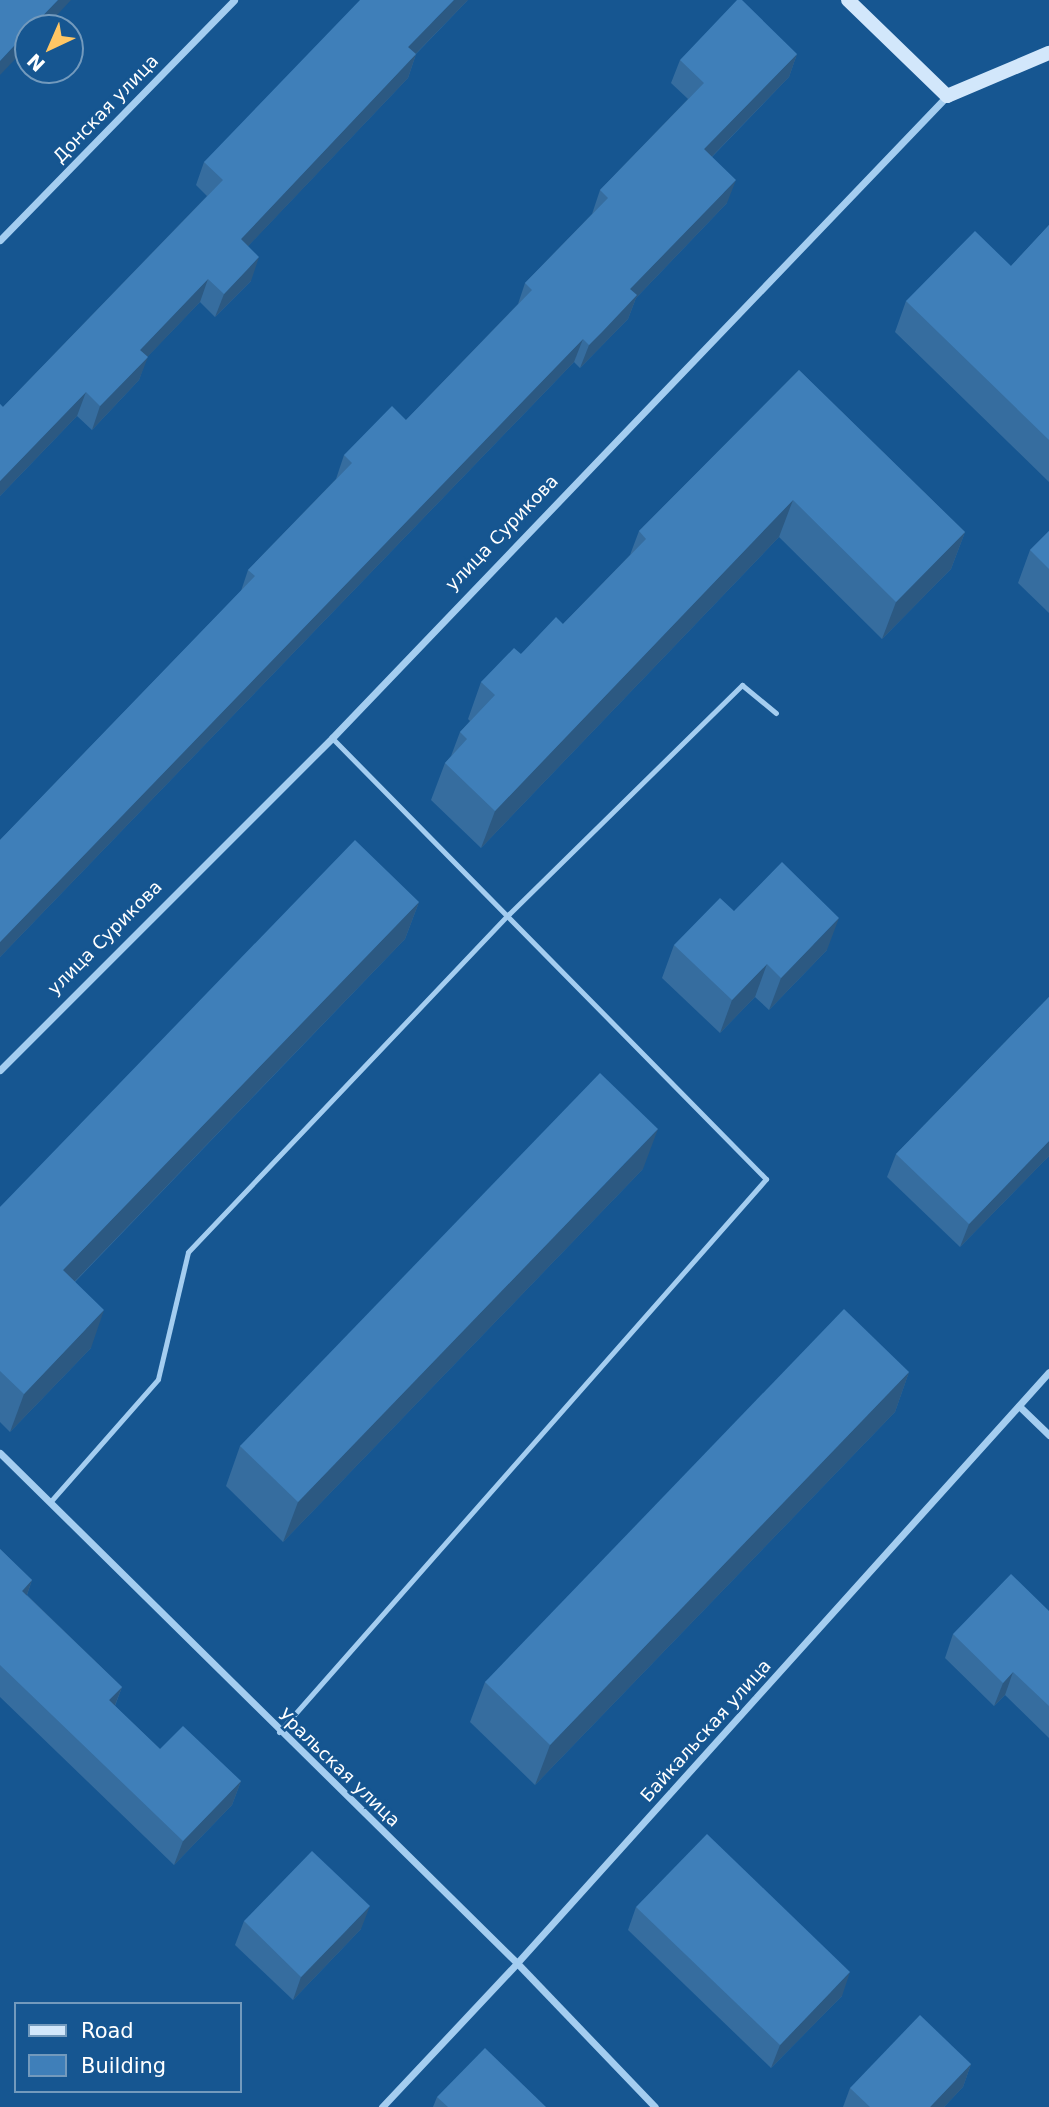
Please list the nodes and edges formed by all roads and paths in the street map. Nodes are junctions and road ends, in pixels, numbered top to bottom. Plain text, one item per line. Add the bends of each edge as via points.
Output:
1 (234, 0) edge
2 (848, 0) edge
3 (1049, 53) edge
4 (947, 96) junction
5 (0, 240) edge
6 (776, 713) dead end
7 (332, 738) junction
8 (509, 915) junction
9 (0, 1070) edge
10 (1049, 1372) edge
11 (1019, 1406) junction
12 (1049, 1435) edge
13 (0, 1453) edge
14 (51, 1501) junction
15 (279, 1732) junction
16 (517, 1963) junction
17 (382, 2107) edge
18 (655, 2107) edge

1 - 5 street, Донская улица
2 - 4 street
3 - 4 street, улица Сурикова
4 - 7 street, улица Сурикова
6 - 8 lane via 742,685
7 - 8 lane
7 - 9 street, улица Сурикова
8 - 14 lane via 188,1252 158,1379
8 - 15 lane via 766,1179
10 - 11 street, Байкальская улица
11 - 12 street
11 - 16 street, Байкальская улица
13 - 14 street, Уральская улица
14 - 15 street, Уральская улица
15 - 16 street, Уральская улица
16 - 17 street, Байкальская улица
16 - 18 street, Уральская улица

